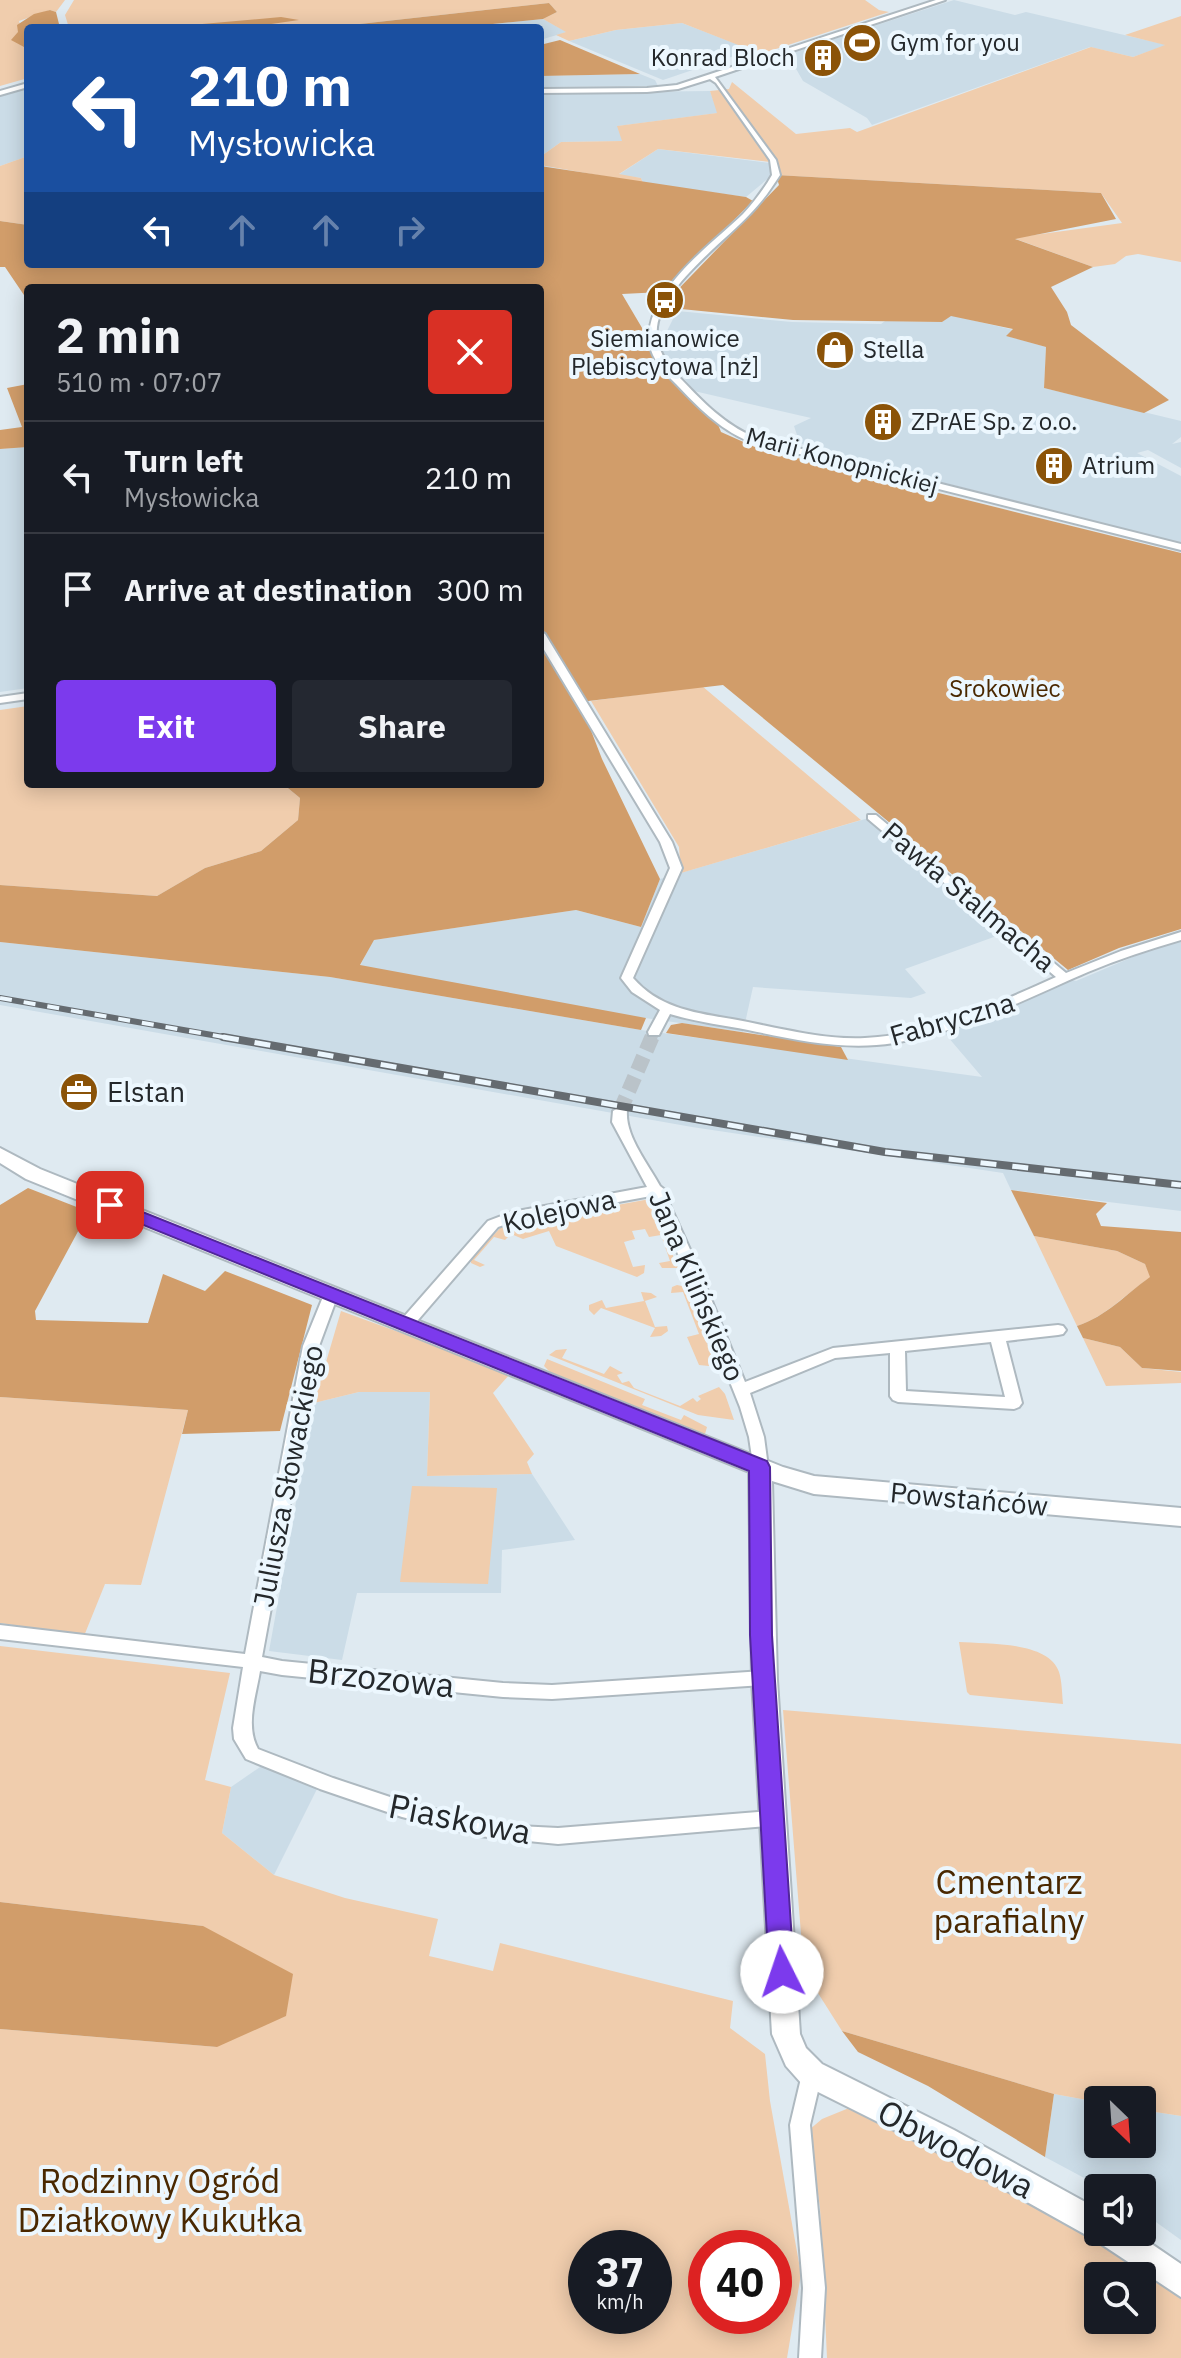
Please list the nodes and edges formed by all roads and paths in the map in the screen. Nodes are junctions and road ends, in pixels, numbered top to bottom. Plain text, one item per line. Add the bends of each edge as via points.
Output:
1 (942, 0) edge
2 (709, 75) junction
3 (700, 79) junction
4 (719, 84) junction
5 (24, 86) edge
6 (544, 91) edge
7 (0, 93) edge
8 (1181, 547) edge
9 (544, 641) edge
10 (24, 697) edge
11 (0, 700) edge
12 (872, 817) dead end
13 (1181, 936) edge
14 (1065, 978) junction
15 (666, 1010) junction
16 (654, 1032) tunnel mouth
17 (620, 1111) tunnel mouth
18 (0, 1154) edge
19 (658, 1190) junction
20 (332, 1292) junction
21 (407, 1323) junction
22 (1058, 1330) dead end
23 (997, 1335) junction
24 (897, 1345) junction
25 (741, 1390) junction
26 (760, 1467) junction
27 (1181, 1517) edge
28 (0, 1632) edge
29 (252, 1663) junction
30 (763, 1678) junction
31 (771, 1819) junction
32 (812, 2074) junction
33 (1084, 2218) edge
34 (1128, 2246) edge
35 (1181, 2282) edge
36 (810, 2358) edge

1 - 2 street
2 - 3 street
2 - 4 street
3 - 4 street
3 - 6 street via 673,88
4 - 8 street, Marii Konopnickiej via 773,160 776,175 759,200 669,294 652,339 664,365 709,414 730,430 785,447
5 - 7 street
9 - 15 street via 666,842 676,868 627,978
10 - 11 street
12 - 14 street, Pawła Stalmacha
13 - 14 street, Fabryczna
14 - 15 street, Fabryczna via 946,1026 864,1042
15 - 16 street
17 - 19 street, Jana Kilińskiego via 625,1136
18 - 20 street, Powstańców via 33,1174
19 - 21 street, Kolejowa via 493,1224
19 - 25 street, Jana Kilińskiego
20 - 21 street, Powstańców
20 - 29 street, Juliusza Słowackiego via 311,1346
21 - 26 street, Powstańców
22 - 23 street
23 - 24 street
23 - 24 street via 1014,1403 898,1396
24 - 25 street via 833,1353
25 - 26 street, Jana Kilińskiego via 760,1446
26 - 27 street, Powstańców via 814,1485
26 - 30 street
28 - 29 street, Brzozowa
29 - 30 street, Brzozowa via 552,1692
29 - 31 street, Piaskowa via 242,1728 252,1754 410,1813 500,1832 558,1836
30 - 31 street
31 - 32 street via 786,2034 796,2057
32 - 33 street, Obwodowa
32 - 36 street via 800,2125 814,2288
34 - 35 street

